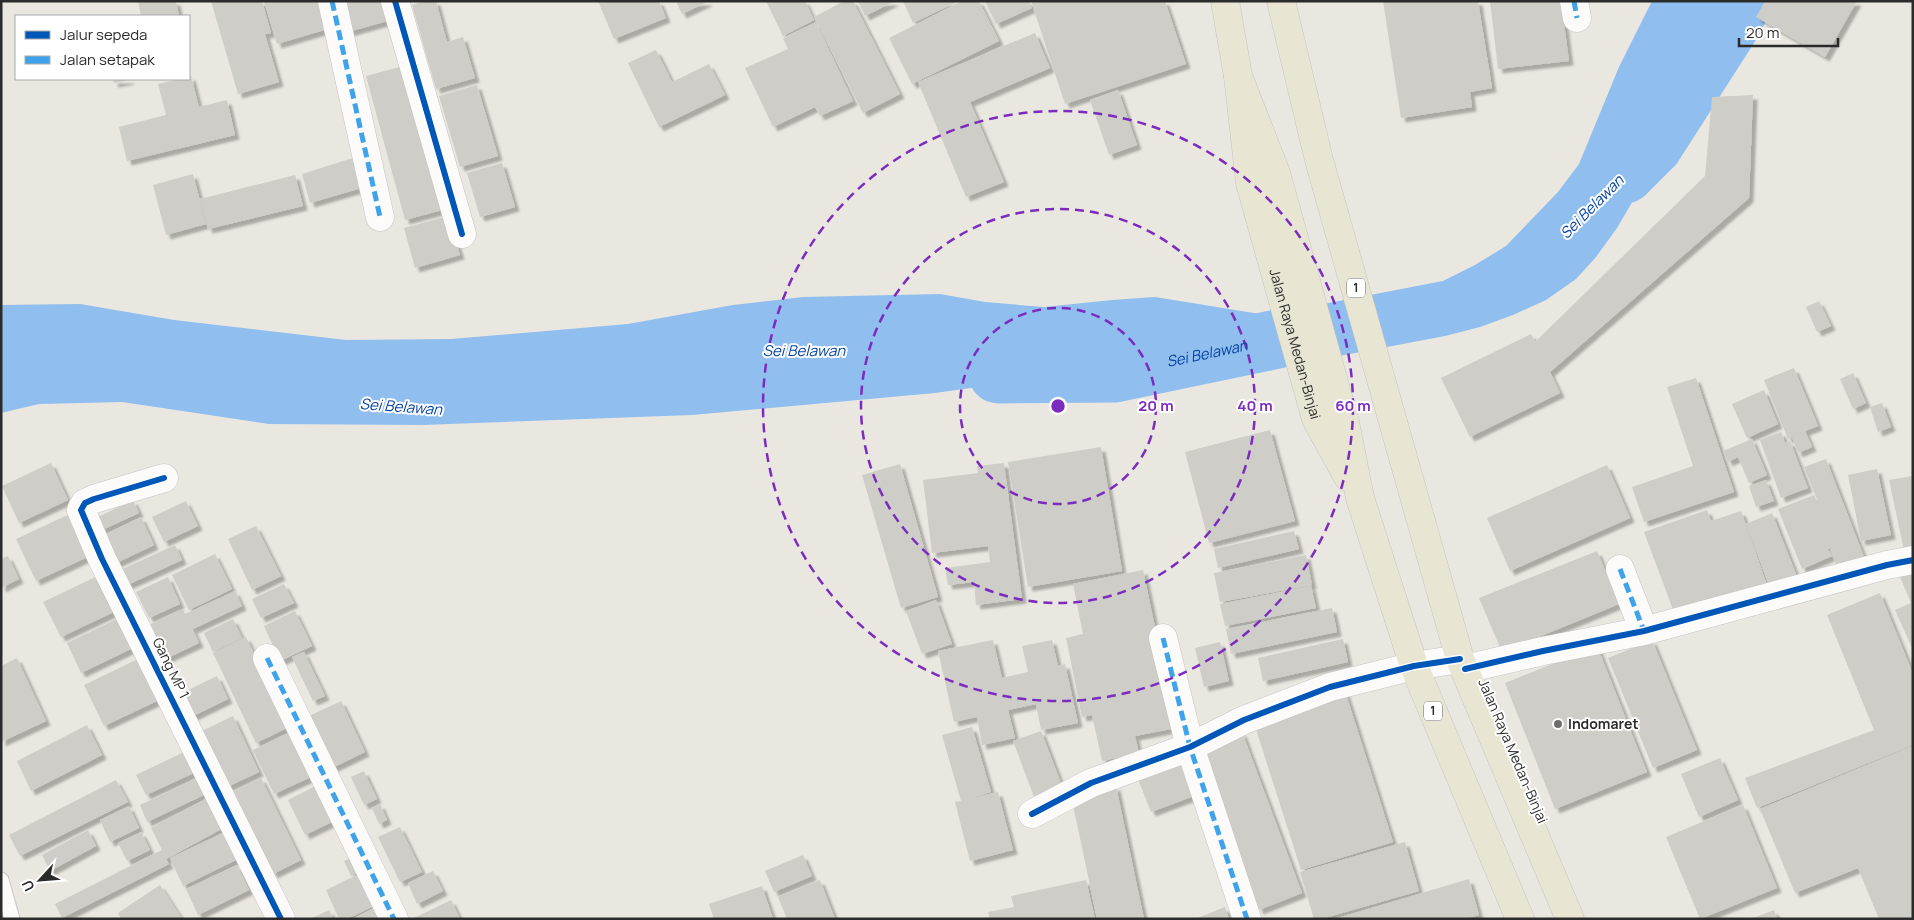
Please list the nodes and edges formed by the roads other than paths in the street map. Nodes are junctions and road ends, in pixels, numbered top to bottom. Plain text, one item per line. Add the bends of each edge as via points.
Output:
1 (332, 1) edge
2 (395, 1) edge
3 (1225, 1) edge
4 (1280, 1) edge
5 (1238, 76) junction
6 (380, 218) dead end
7 (462, 234) dead end
8 (164, 478) dead end
9 (1360, 498) junction
10 (1913, 560) edge
11 (1620, 569) dead end
12 (1644, 631) junction
13 (1163, 638) dead end
14 (267, 658) dead end
15 (1463, 664) junction
16 (1414, 666) junction
17 (1190, 747) junction
18 (1032, 814) dead end
19 (1, 880) edge
20 (12, 919) edge
21 (281, 919) edge
22 (394, 919) edge
23 (1246, 919) edge
24 (1520, 919) edge
25 (1570, 919) edge

1 - 6 street
2 - 7 street
3 - 5 highway, 1
4 - 15 highway, Jalan Raya Medan-Binjai / 1 via 1319,160
5 - 9 highway, Jalan Raya Medan-Binjai / 1 via 1276,173 1345,422
5 - 9 highway, Jalan Raya Medan-Binjai / 1 via 1250,182 1316,419
8 - 21 street, Gang MP 1 via 94,500 81,510 102,559
9 - 16 highway, Jalan Raya Medan-Binjai / 1
10 - 12 street
11 - 12 street
12 - 15 street
13 - 17 street
14 - 22 street
15 - 16 street
15 - 25 highway, Jalan Raya Medan-Binjai / 1
16 - 17 street via 1330,687 1244,720
16 - 24 highway, Jalan Raya Medan-Binjai / 1
17 - 18 street via 1091,783
17 - 23 street
19 - 20 lane

